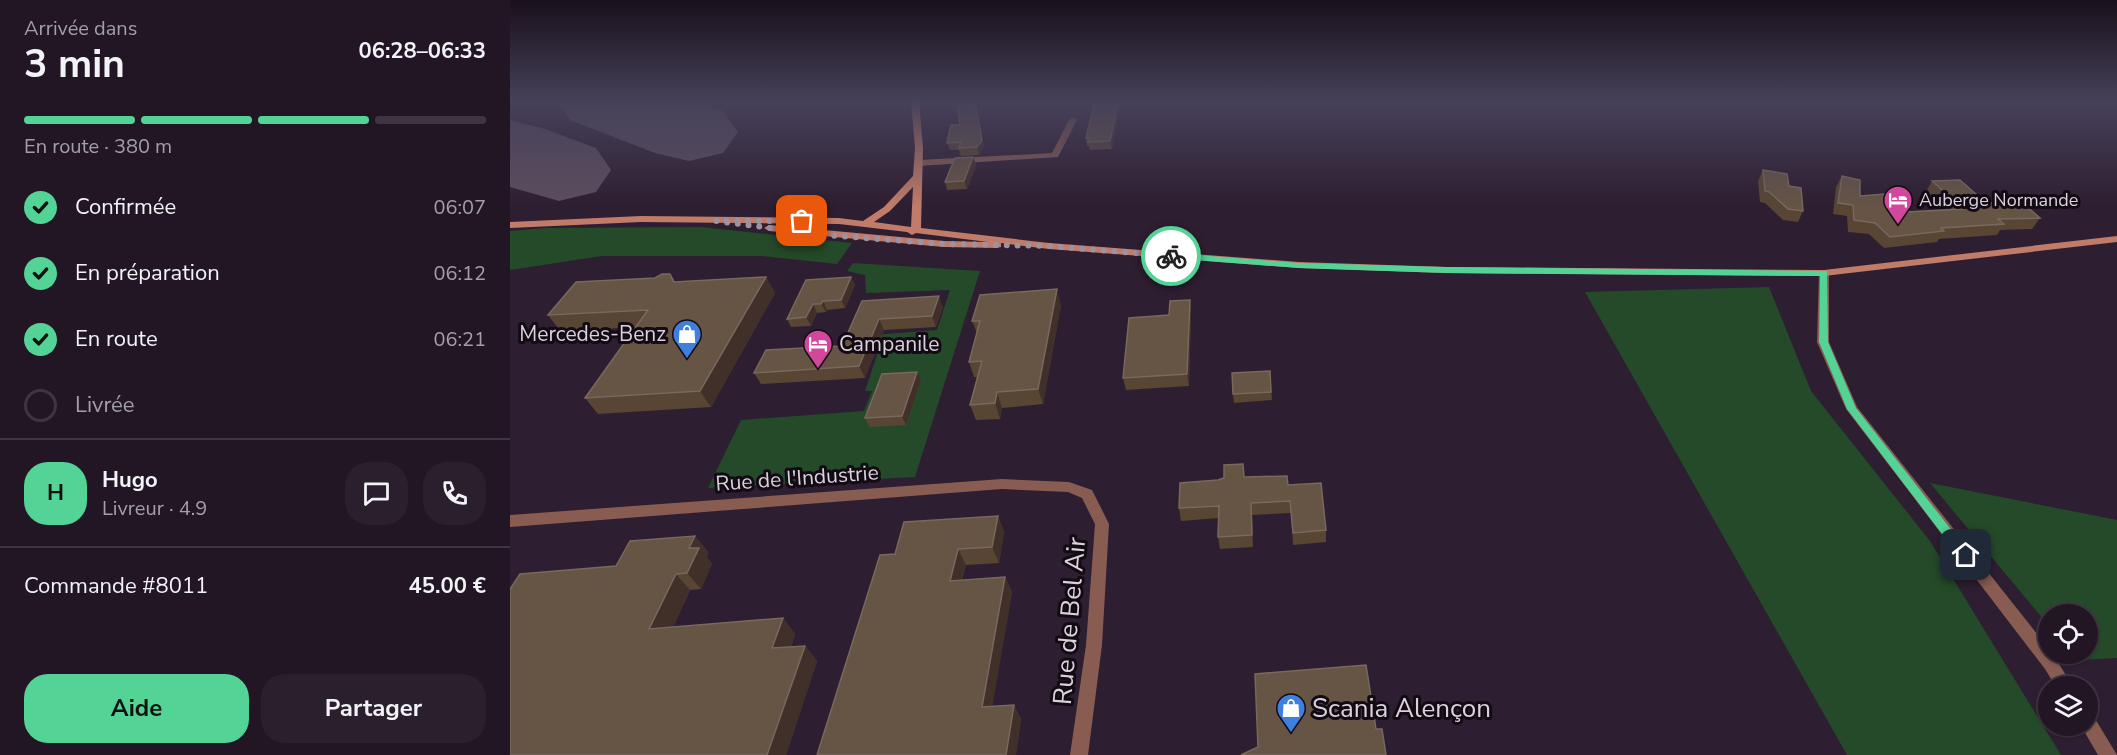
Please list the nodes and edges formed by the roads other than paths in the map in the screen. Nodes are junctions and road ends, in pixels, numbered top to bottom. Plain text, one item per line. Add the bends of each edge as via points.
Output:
1 (917, 135) edge
2 (1065, 135) edge
3 (919, 163) junction
4 (918, 176) junction
5 (716, 221) junction
6 (865, 224) junction
7 (510, 225) edge
8 (916, 228) junction
9 (839, 236) junction
10 (2117, 239) edge
11 (1049, 246) junction
12 (1824, 273) junction
13 (1087, 494) joint
14 (510, 521) edge
15 (2058, 676) edge
16 (2096, 736) edge
17 (1079, 755) edge
18 (2108, 755) edge

1 - 3 main road
2 - 3 street via 1055,155
3 - 4 main road
4 - 6 main road via 887,209
4 - 8 main road
5 - 6 main road
5 - 7 main road via 641,219
5 - 9 main road
6 - 8 main road
8 - 9 main road via 908,236 854,232
8 - 11 main road
9 - 11 main road
10 - 12 main road
11 - 12 main road via 1311,266
12 - 15 street via 1823,342 1852,409
13 - 14 street, Rue de l'Industrie via 1069,487 1002,484
13 - 17 street, Rue de Bel Air via 1102,524 1094,645
16 - 18 street

